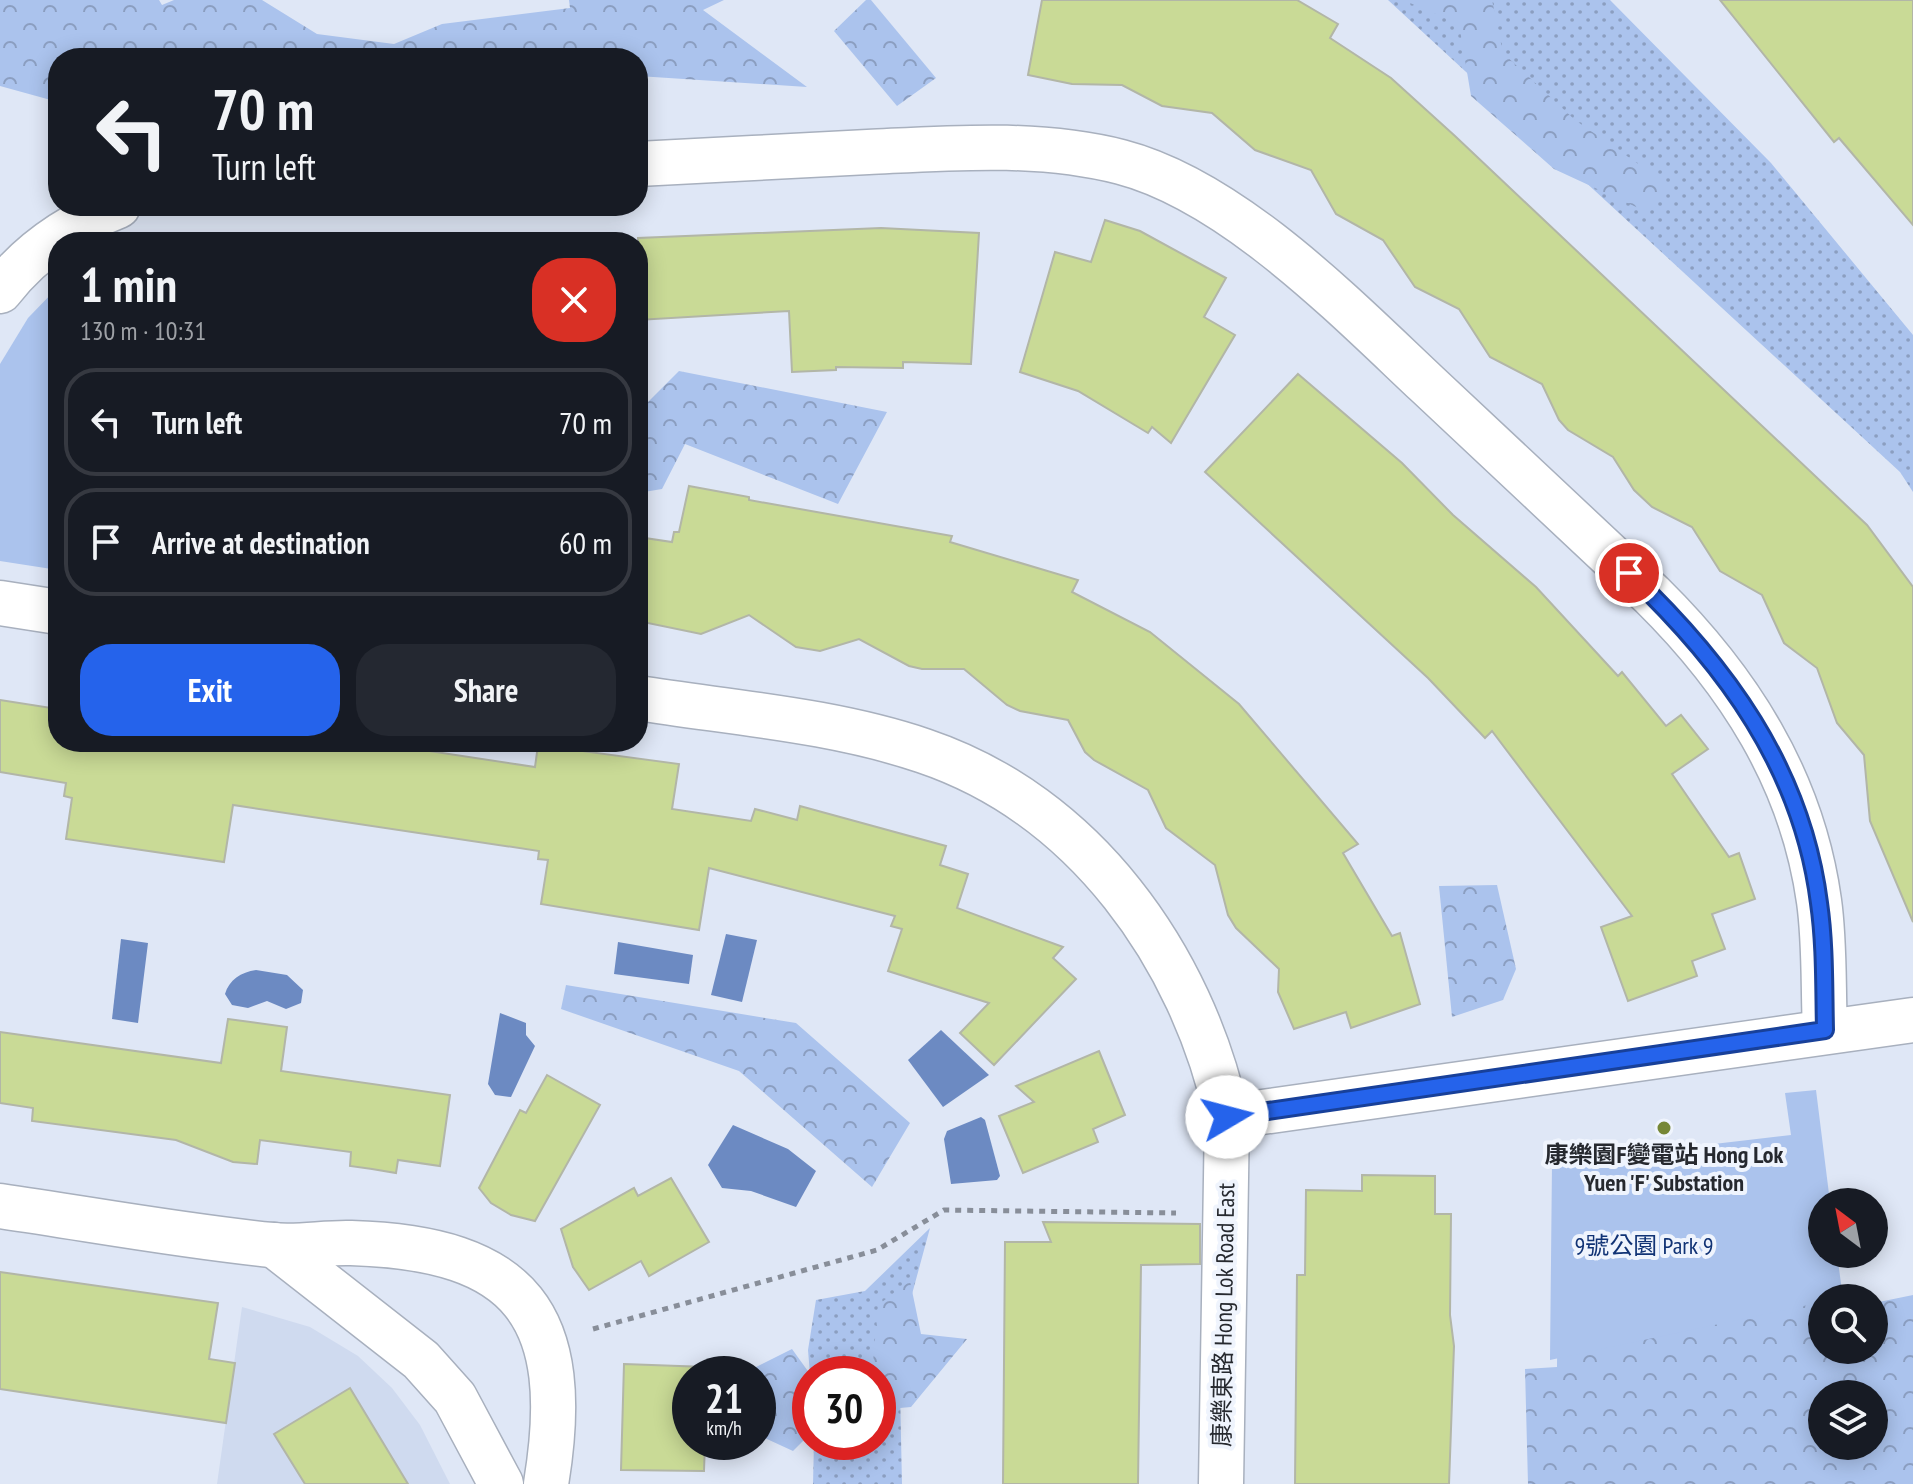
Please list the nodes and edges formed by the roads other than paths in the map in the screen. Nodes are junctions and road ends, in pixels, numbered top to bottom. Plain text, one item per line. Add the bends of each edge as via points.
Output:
1 (648, 163) edge
2 (92, 216) edge
3 (67, 232) edge
4 (48, 244) edge
5 (0, 291) edge
6 (0, 603) edge
7 (48, 610) edge
8 (648, 700) edge
9 (1913, 1020) edge
10 (1825, 1030) junction
11 (1227, 1117) junction
12 (0, 1206) edge
13 (274, 1245) junction
14 (501, 1484) edge
15 (546, 1484) edge
16 (1221, 1484) edge

1 - 10 street via 959,147 1068,152 1123,163 1185,189 1239,221 1399,357 1629,573 1686,629 1743,703 1782,768 1805,832 1819,903
2 - 3 street
4 - 5 street
6 - 7 street
8 - 11 street, 康樂東路 Hong Lok Road East via 870,735 926,751 1017,795 1086,851 1156,943 1208,1050
9 - 10 street
10 - 11 street
11 - 16 street, 康樂東路 Hong Lok Road East
12 - 13 street
13 - 14 street via 421,1360 455,1398
13 - 15 street via 407,1247 461,1258 512,1287 532,1312 546,1343 551,1414

